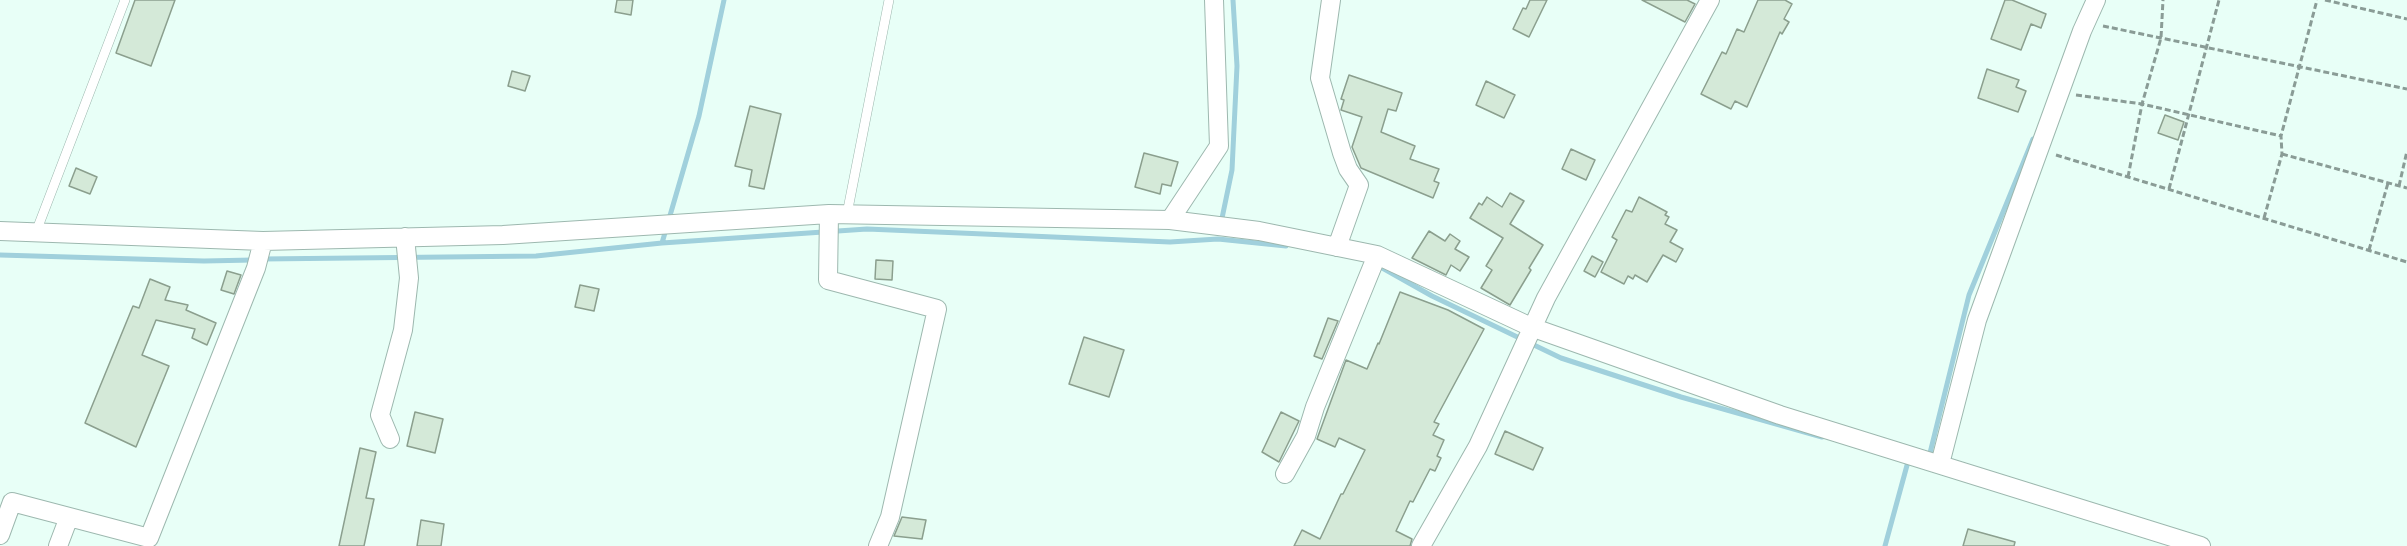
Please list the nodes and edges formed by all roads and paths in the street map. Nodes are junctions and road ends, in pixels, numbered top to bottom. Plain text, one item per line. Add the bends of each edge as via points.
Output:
1 (125, 0) edge
2 (889, 0) edge
3 (1214, 0) edge
4 (1331, 0) edge
5 (1710, 0) edge
6 (2096, 0) edge
7 (2163, 0) edge
8 (2219, 0) edge
9 (2317, 0) edge
10 (2325, 0) edge
11 (2407, 19) edge
12 (2086, 22) junction
13 (2161, 38) junction
14 (2206, 47) junction
15 (2298, 67) junction
16 (2407, 89) edge
17 (2060, 93) junction
18 (2142, 104) junction
19 (2188, 115) junction
20 (2280, 136) junction
21 (2039, 150) junction
22 (2407, 151) edge
23 (2282, 154) junction
24 (2128, 177) junction
25 (2388, 183) junction
26 (2399, 186) junction
27 (2407, 188) edge
28 (2169, 189) junction
29 (838, 214) junction
30 (2264, 218) junction
31 (1170, 219) junction
32 (0, 231) edge
33 (36, 232) junction
34 (405, 237) junction
35 (263, 241) junction
36 (1337, 247) junction
37 (2369, 250) junction
38 (1377, 255) junction
39 (2407, 261) edge
40 (1531, 327) junction
41 (390, 439) dead end
42 (1940, 464) junction
43 (1285, 474) dead end
44 (69, 517) junction
45 (0, 535) edge
46 (58, 546) edge
47 (878, 546) edge
48 (1421, 546) edge
49 (2201, 546) edge

1 - 33 lane
2 - 29 lane
3 - 31 street via 1219,146
4 - 36 street via 1320,78 1348,170 1359,185
5 - 40 street
6 - 12 street
7 - 13 path
8 - 14 path
9 - 15 path
10 - 11 path
12 - 13 path
12 - 17 street
13 - 14 path
13 - 18 path
14 - 15 path
14 - 19 path
15 - 16 path
15 - 20 path
17 - 18 path
17 - 21 street
18 - 19 path
18 - 24 path
19 - 20 path
19 - 28 path
20 - 23 path
21 - 24 path
21 - 42 street via 1977,320
22 - 26 path
23 - 25 path
23 - 30 path
24 - 28 path
25 - 26 path
25 - 37 path
26 - 27 path
28 - 30 path
29 - 31 street
29 - 34 street via 503,235
29 - 47 street via 828,280 937,309 890,516
30 - 37 path
31 - 36 street
32 - 33 street
33 - 35 street
34 - 35 street
34 - 41 street via 409,278 403,330 380,415
35 - 44 street via 256,268 148,538
36 - 38 street
37 - 39 path
38 - 40 street
38 - 43 street via 1306,436
40 - 42 street via 1780,415
40 - 48 street via 1478,446
42 - 49 street
44 - 45 street via 12,502
44 - 46 street

